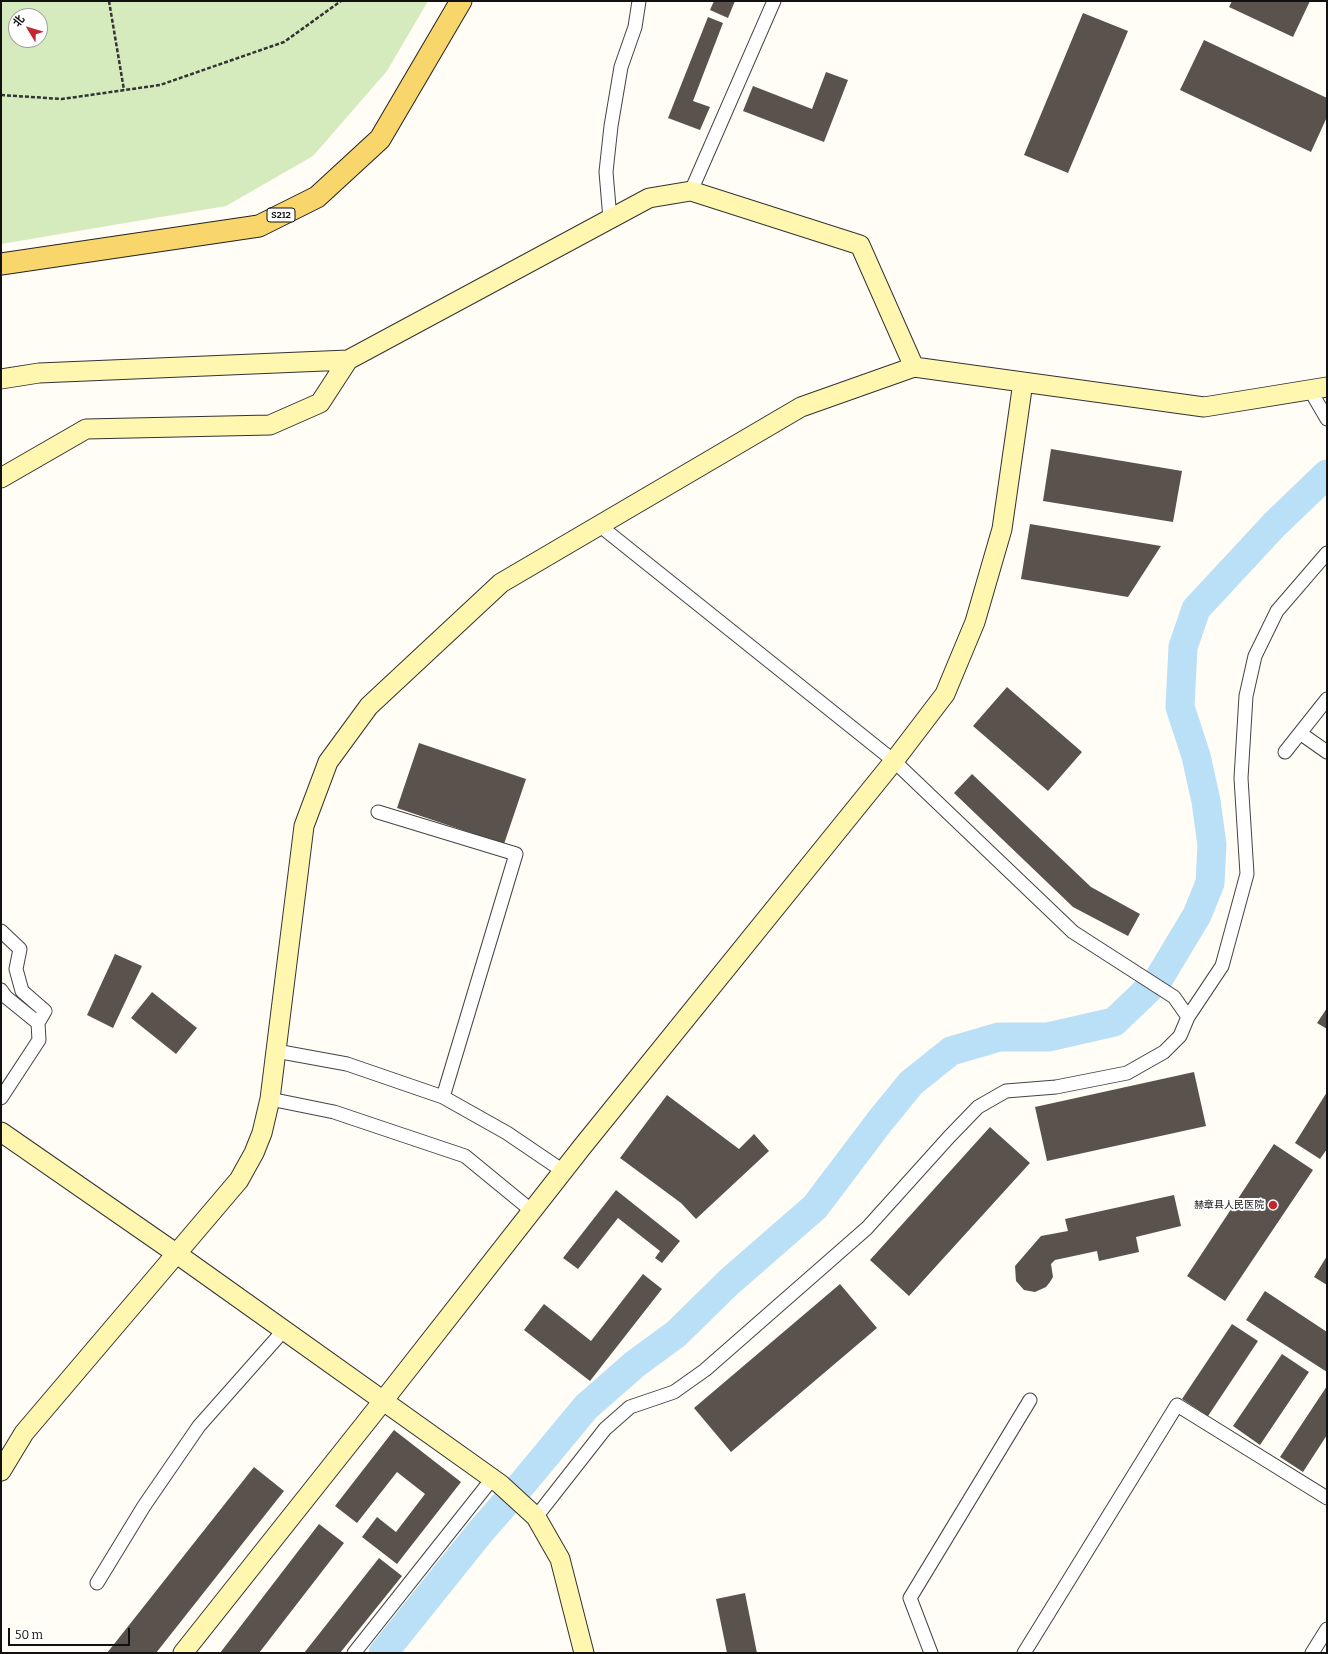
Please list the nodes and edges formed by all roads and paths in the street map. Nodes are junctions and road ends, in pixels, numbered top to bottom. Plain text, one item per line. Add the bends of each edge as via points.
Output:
1 (341, 1) edge
2 (461, 1) edge
3 (639, 1) edge
4 (774, 1) edge
5 (110, 3) edge
6 (124, 90) junction
7 (1, 95) edge
8 (691, 191) junction
9 (610, 219) junction
10 (1, 264) edge
11 (348, 360) junction
12 (914, 367) junction
13 (1, 379) edge
14 (1023, 382) junction
15 (1318, 388) edge
16 (1327, 419) edge
17 (1, 478) edge
18 (599, 525) junction
19 (1327, 553) edge
20 (1327, 699) edge
21 (1300, 733) junction
22 (1285, 752) dead end
23 (1327, 752) edge
24 (894, 761) junction
25 (378, 812) dead end
26 (1, 931) edge
27 (1, 990) edge
28 (1188, 1017) junction
29 (38, 1023) junction
30 (276, 1051) junction
31 (1, 1098) edge
32 (443, 1098) junction
33 (270, 1099) junction
34 (2, 1134) edge
35 (563, 1171) junction
36 (532, 1211) junction
37 (177, 1254) junction
38 (284, 1330) junction
39 (1030, 1400) dead end
40 (383, 1401) junction
41 (1, 1471) edge
42 (496, 1481) junction
43 (1327, 1498) edge
44 (536, 1517) junction
45 (97, 1583) dead end
46 (1327, 1629) edge
47 (183, 1653) edge
48 (354, 1653) edge
49 (584, 1653) edge
50 (931, 1653) edge
51 (1024, 1653) edge
52 (1312, 1653) edge

1 - 6 path via 284,42 160,85
2 - 10 main road, S212 via 380,139 317,197 259,226
3 - 9 street via 635,27 621,67 612,126 606,172
4 - 8 street
5 - 6 path
6 - 7 path via 62,99
8 - 9 main road via 649,198
8 - 12 main road via 860,245
9 - 11 main road
11 - 13 main road via 39,373
11 - 17 main road via 320,402 270,425 86,429
12 - 14 main road
12 - 18 main road via 801,407
14 - 15 main road via 1204,407
14 - 24 main road via 1002,529 975,622 945,694
15 - 16 street
18 - 24 street
18 - 30 main road via 501,583 369,706 328,762 304,826
19 - 28 street via 1278,611 1255,656 1246,696 1241,778 1248,874 1222,966
20 - 21 street
21 - 22 street
21 - 23 street
24 - 28 street via 1073,932 1174,997
24 - 35 main road
25 - 32 street via 516,854
26 - 29 street via 20,949 16,968 22,991 45,1011
27 - 29 street
28 - 44 street via 1180,1036 1164,1052 1127,1073 1056,1088 1006,1091 978,1107 867,1228 705,1370 674,1392 630,1407 605,1429
29 - 31 street via 39,1040
30 - 32 street via 347,1064
30 - 33 main road
32 - 35 street via 507,1133
33 - 36 street via 334,1112 465,1156
33 - 37 main road via 262,1133 239,1180
34 - 37 main road
35 - 36 main road
36 - 40 main road
37 - 38 main road
37 - 41 main road via 24,1433
38 - 40 main road
38 - 45 street via 199,1426 144,1506
39 - 50 street via 910,1598
40 - 42 main road
40 - 47 main road
42 - 44 main road
42 - 48 street
43 - 51 street via 1177,1405
44 - 49 main road via 560,1559
46 - 52 street

